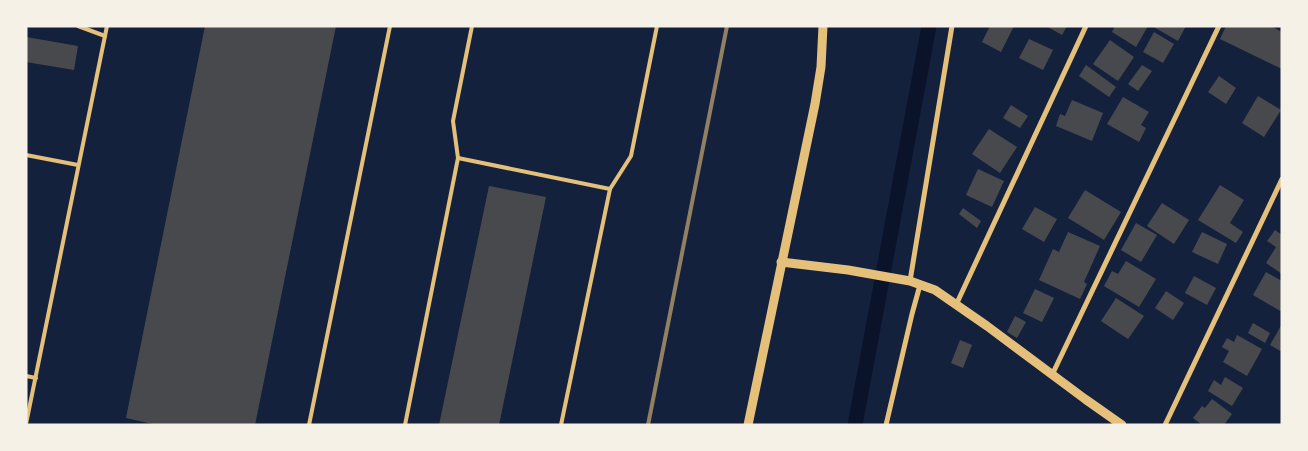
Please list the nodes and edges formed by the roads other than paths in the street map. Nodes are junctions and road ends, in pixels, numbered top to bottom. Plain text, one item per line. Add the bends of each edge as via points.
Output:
1 (78, 26) edge
2 (107, 26) edge
3 (390, 26) edge
4 (472, 26) edge
5 (657, 26) edge
6 (823, 26) edge
7 (952, 26) edge
8 (1086, 26) edge
9 (1219, 26) edge
10 (105, 36) junction
11 (26, 155) edge
12 (458, 158) junction
13 (78, 165) junction
14 (1282, 179) edge
15 (610, 189) junction
16 (781, 262) junction
17 (910, 281) junction
18 (921, 284) junction
19 (956, 305) junction
20 (1052, 375) junction
21 (26, 376) edge
22 (36, 378) junction
23 (26, 424) edge
24 (309, 425) edge
25 (405, 425) edge
26 (561, 425) edge
27 (748, 425) edge
28 (886, 425) edge
29 (1122, 425) edge
30 (1165, 425) edge

1 - 10 lane
2 - 10 lane
3 - 24 lane
4 - 12 lane via 452,120
5 - 15 lane via 631,156
6 - 16 street via 815,104
7 - 17 street
8 - 19 street
9 - 20 street
10 - 13 lane
11 - 13 lane
12 - 15 lane
12 - 25 lane
13 - 22 lane
14 - 30 street
15 - 26 lane
16 - 17 street
16 - 27 street
17 - 18 street
18 - 19 street
18 - 28 street
19 - 20 street
20 - 29 street
21 - 22 lane
22 - 23 lane

